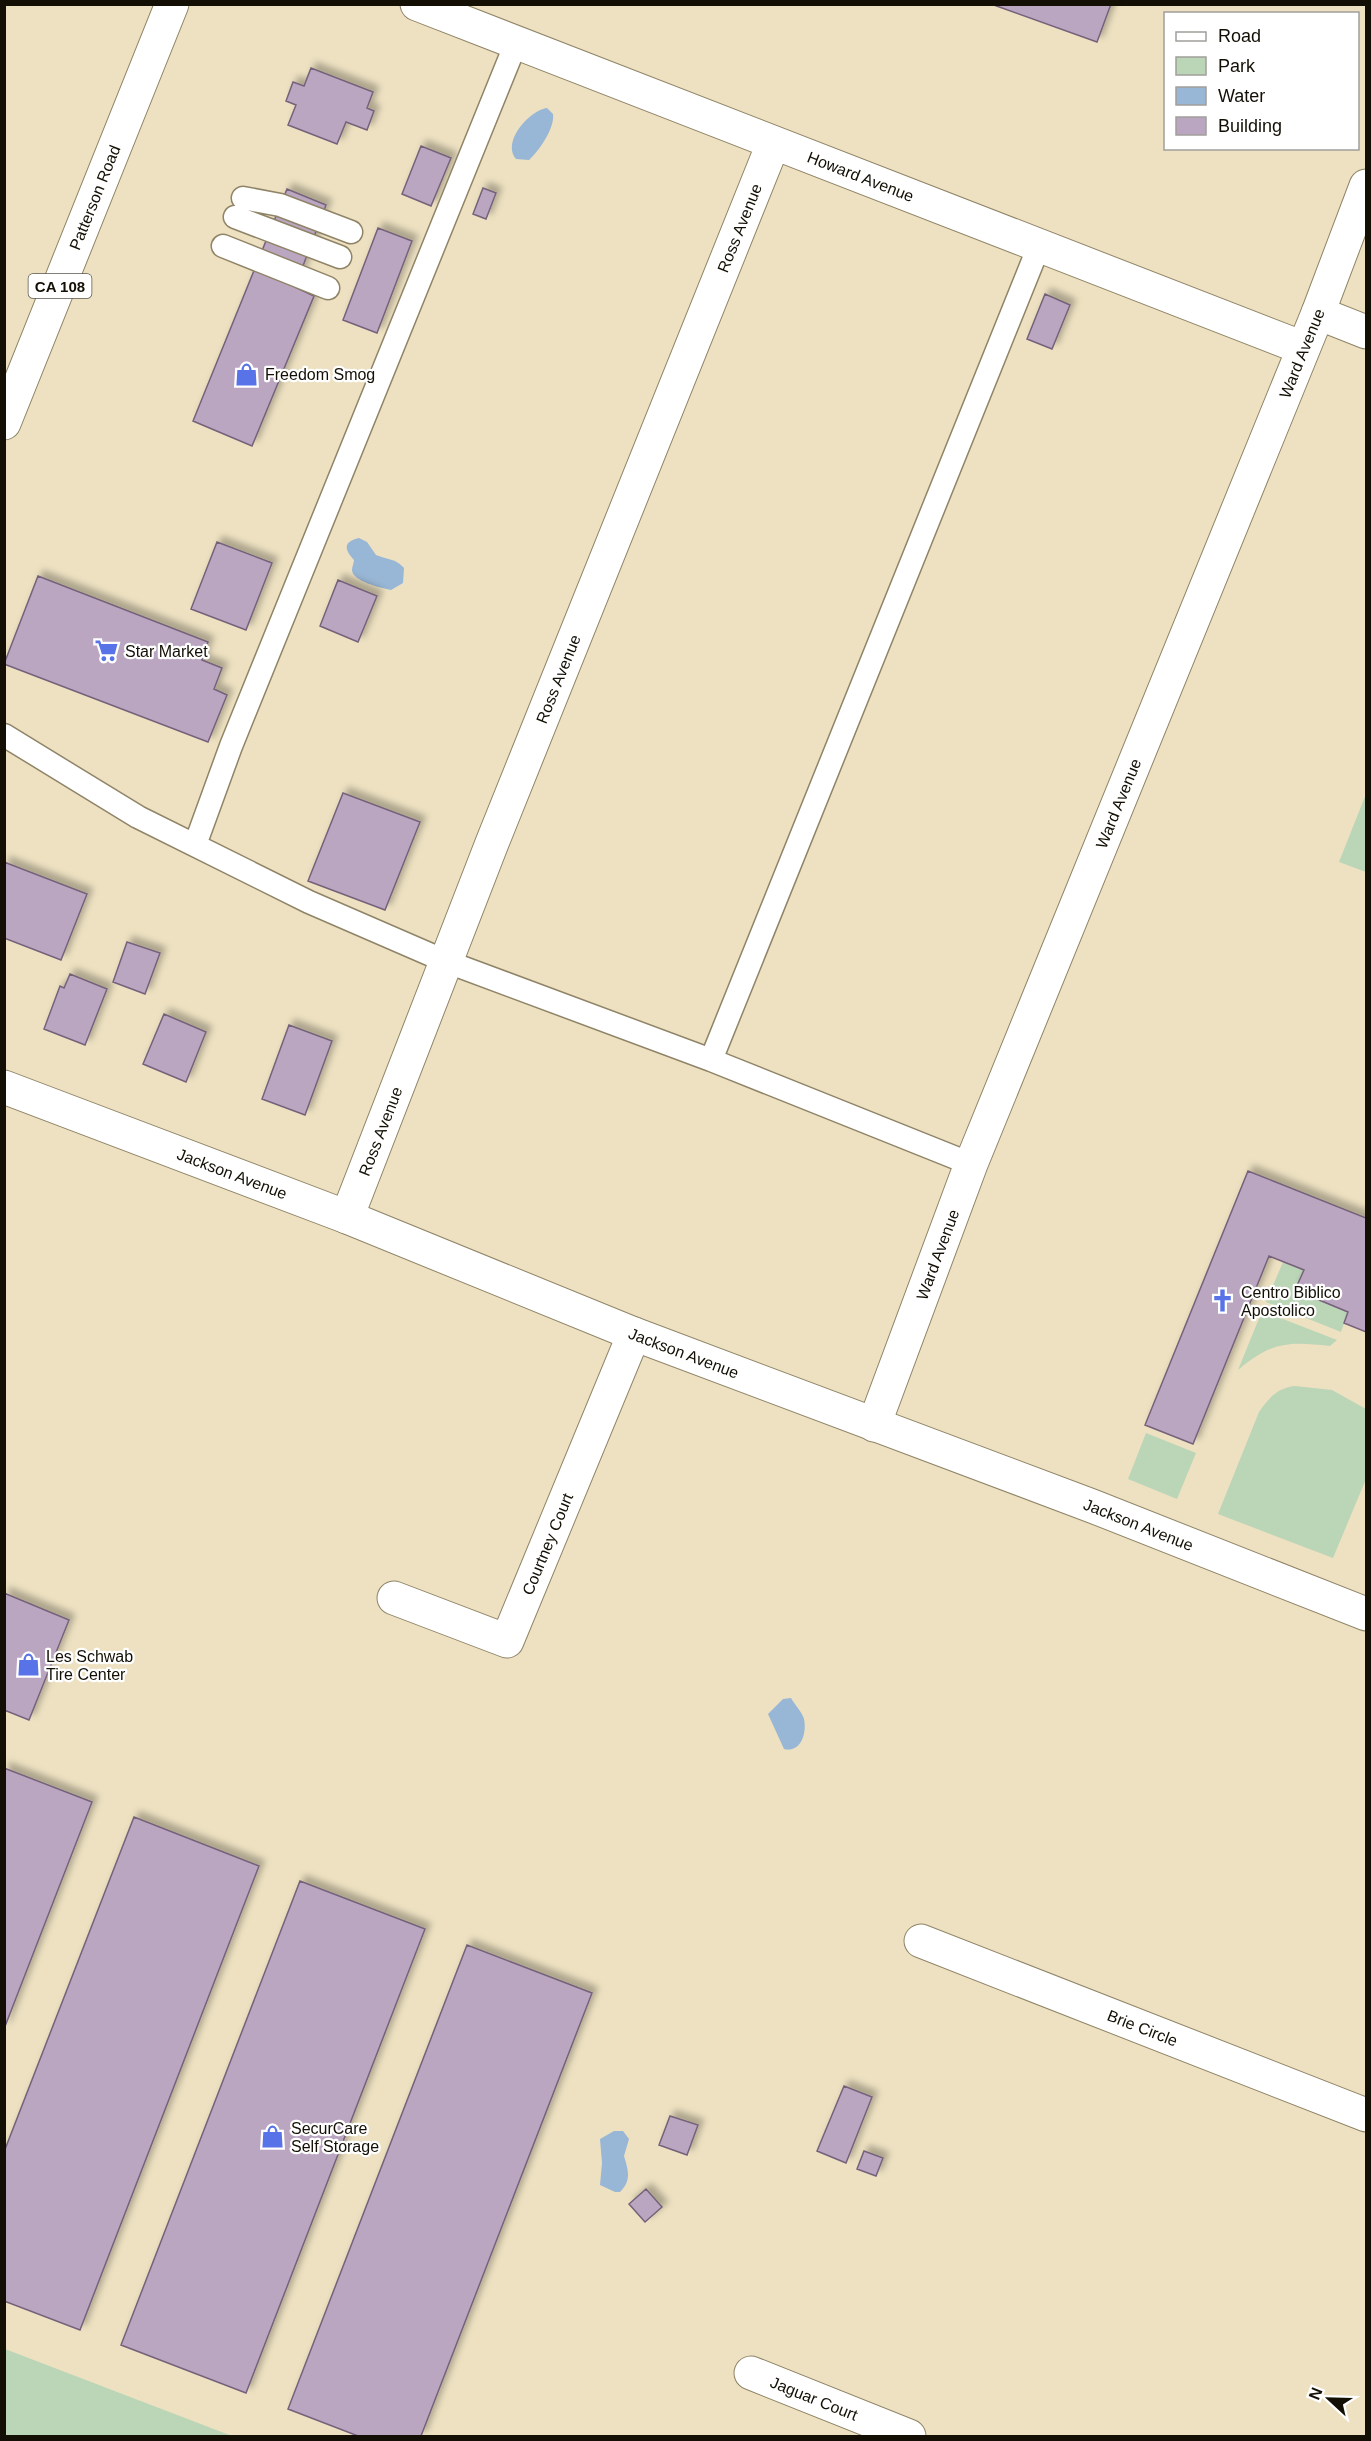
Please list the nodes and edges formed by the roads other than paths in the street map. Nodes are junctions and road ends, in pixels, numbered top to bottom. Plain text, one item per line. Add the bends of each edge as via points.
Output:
1 (172, 4) edge
2 (417, 4) edge
3 (516, 43) junction
4 (773, 144) junction
5 (1366, 186) edge
6 (351, 232) dead end
7 (223, 246) dead end
8 (1039, 246) junction
9 (340, 257) dead end
10 (328, 288) dead end
11 (1318, 314) junction
12 (1366, 332) edge
13 (1303, 348) junction
14 (4, 423) edge
15 (4, 735) edge
16 (195, 845) junction
17 (445, 961) junction
18 (711, 1060) junction
19 (4, 1087) edge
20 (971, 1164) junction
21 (347, 1217) junction
22 (634, 1334) junction
23 (874, 1425) junction
24 (394, 1598) dead end
25 (1366, 1614) edge
26 (921, 1941) dead end
27 (1366, 2115) edge
28 (751, 2373) dead end
29 (909, 2436) edge

1 - 14 street, Patterson Road / CA 108
2 - 3 street, Howard Avenue
3 - 4 street, Howard Avenue
3 - 16 lane via 235,735
4 - 8 street, Howard Avenue
4 - 17 street, Ross Avenue
5 - 11 street, Ward Avenue
6 - 9 lane via 280,205 239,207
7 - 10 lane
8 - 13 street, Howard Avenue
8 - 18 lane
11 - 12 street
11 - 13 street, Ward Avenue
13 - 20 street, Ward Avenue
15 - 16 lane via 138,817
16 - 17 lane via 309,902
17 - 18 lane
17 - 21 street, Ross Avenue
18 - 20 lane
19 - 21 street, Jackson Avenue
20 - 23 street, Ward Avenue
21 - 22 street, Jackson Avenue
22 - 23 street, Jackson Avenue
22 - 24 street, Courtney Court via 507,1641
23 - 25 street, Jackson Avenue
26 - 27 street, Brie Circle
28 - 29 street, Jaguar Court

